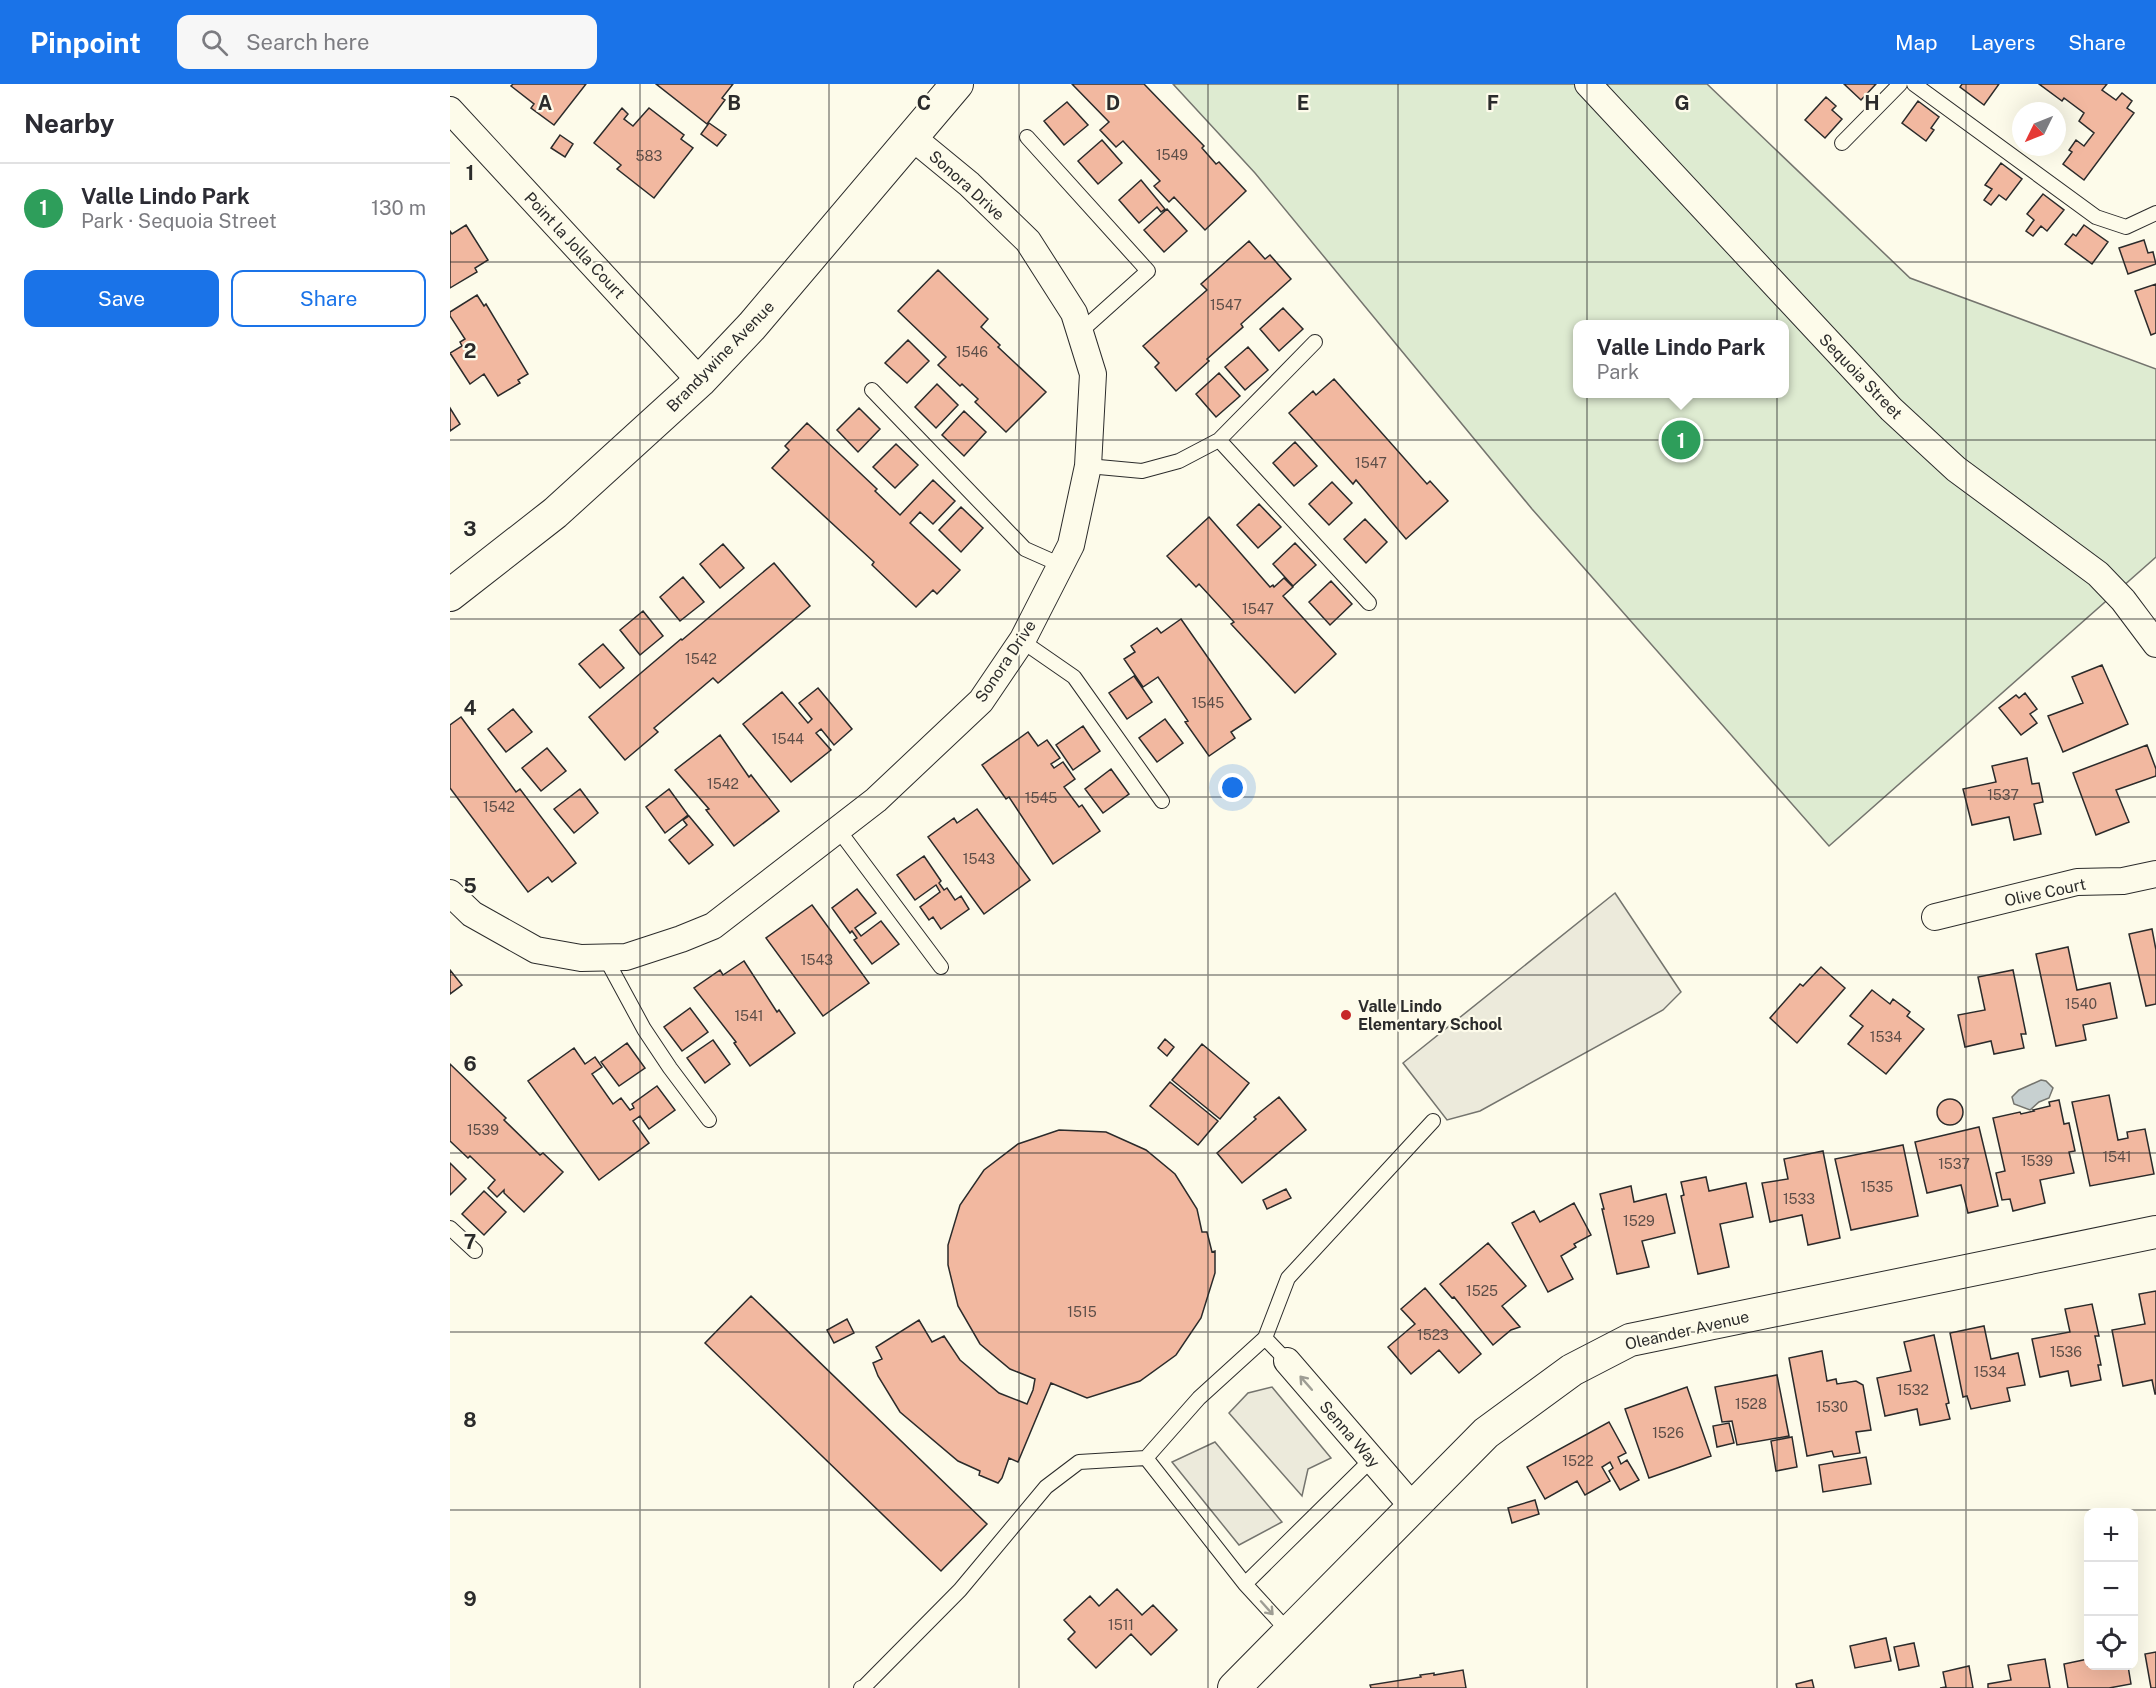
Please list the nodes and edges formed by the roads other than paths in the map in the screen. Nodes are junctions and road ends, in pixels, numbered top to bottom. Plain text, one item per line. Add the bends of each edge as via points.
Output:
1 (957, 84) edge
2 (1588, 84) edge
3 (1900, 84) edge
4 (1914, 84) edge
5 (450, 110) edge
6 (1027, 136) dead end
7 (913, 138) junction
8 (1842, 143) dead end
9 (2156, 213) edge
10 (1080, 332) junction
11 (1316, 342) dead end
12 (700, 381) junction
13 (872, 390) dead end
14 (1219, 440) junction
15 (1088, 466) junction
16 (1061, 565) junction
17 (450, 596) edge
18 (1370, 603) dead end
19 (1022, 641) junction
20 (2156, 644) edge
21 (1162, 801) dead end
22 (837, 828) junction
23 (2156, 874) edge
24 (450, 893) edge
25 (1935, 916) dead end
26 (605, 957) junction
27 (941, 967) dead end
28 (709, 1120) dead end
29 (1433, 1121) dead end
30 (450, 1228) edge
31 (2156, 1232) edge
32 (475, 1251) dead end
33 (1265, 1338) junction
34 (1287, 1361) joint
35 (1146, 1458) junction
36 (1372, 1459) junction
37 (1413, 1507) junction
38 (1245, 1584) junction
39 (1289, 1632) junction
40 (861, 1688) edge
41 (1234, 1688) edge

1 - 7 street, Brandywine Avenue
2 - 20 street, Sequoia Street via 1891,409 1956,469 2098,574
3 - 8 lane
4 - 9 lane via 2096,217 2126,227
5 - 12 street, Point la Jolla Court
6 - 10 lane via 1148,271
7 - 10 street, Sonora Drive via 969,184 1028,241 1074,313
7 - 12 street, Brandywine Avenue
10 - 15 street, Sonora Drive via 1094,374
11 - 14 lane
12 - 17 street, Brandywine Avenue via 555,513
13 - 16 lane via 1025,549
14 - 15 lane via 1179,460 1142,471
14 - 18 lane
15 - 16 street, Sonora Drive via 1071,545
16 - 19 street, Sonora Drive
19 - 21 lane via 1074,677
19 - 22 street, Sonora Drive via 981,700 876,800
22 - 26 street, Sonora Drive via 713,926 626,957
22 - 27 lane
23 - 25 street, Olive Court via 2123,881 2077,882
24 - 26 street, Sonora Drive via 472,915 536,950 581,958
26 - 28 lane via 645,1029
29 - 33 lane via 1288,1278
30 - 32 lane
31 - 37 street, Oleander Avenue via 1630,1340 1572,1370 1486,1433
33 - 34 lane
33 - 35 lane via 1199,1398
36 -> 34 street, Senna Way
35 - 38 lane
35 - 40 lane via 1079,1462 1046,1486 960,1590
36 - 37 street, Senna Way
36 - 38 lane
37 - 39 street, Oleander Avenue
38 -> 39 lane
39 - 41 street, Oleander Avenue

